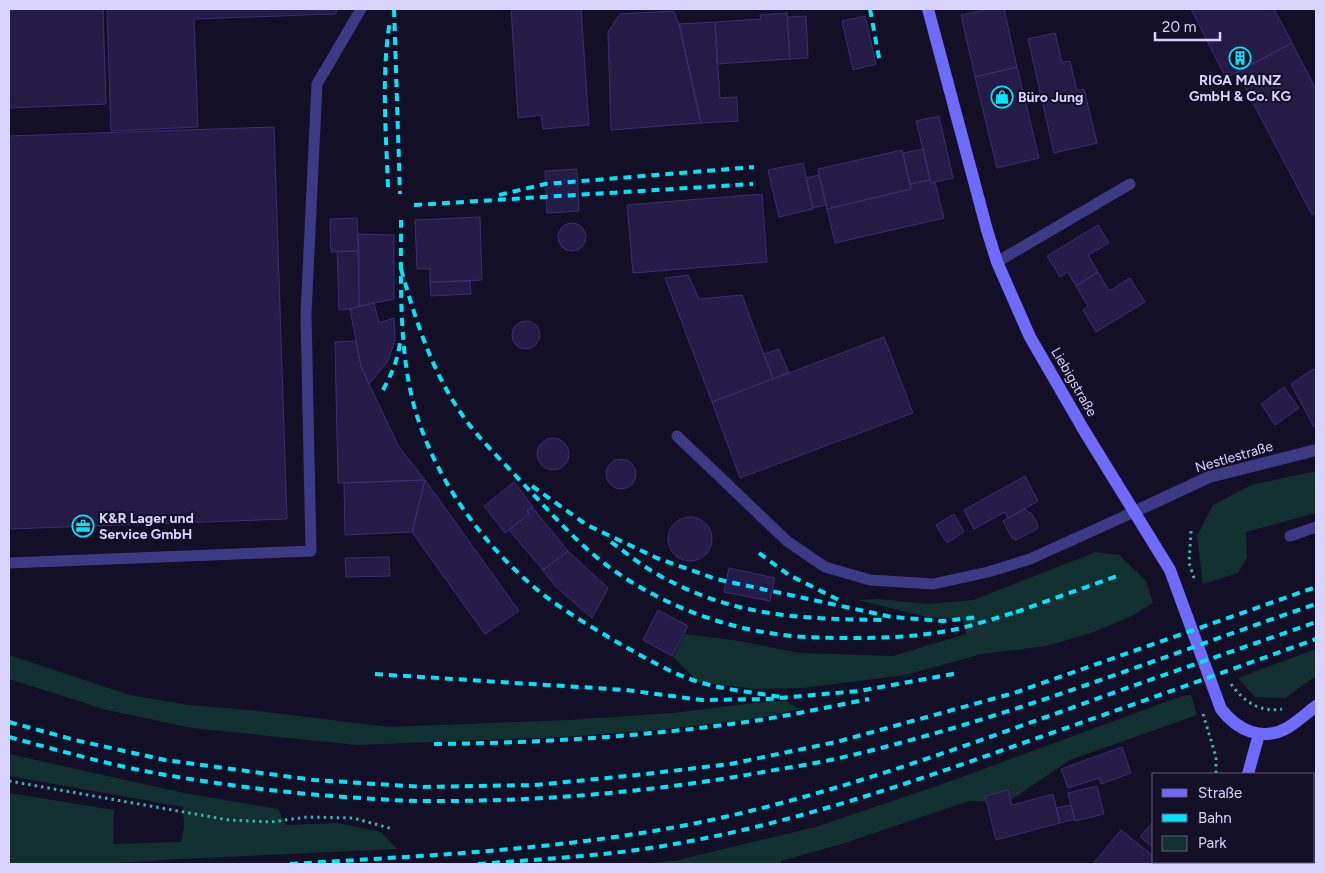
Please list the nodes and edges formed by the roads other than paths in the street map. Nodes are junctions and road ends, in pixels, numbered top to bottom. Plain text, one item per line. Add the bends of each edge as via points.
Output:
1 (361, 9) edge
2 (928, 9) edge
3 (1130, 184) dead end
4 (997, 262) junction
5 (677, 436) dead end
6 (1316, 450) edge
7 (1134, 512) junction
8 (1316, 527) edge
9 (1290, 536) dead end
10 (9, 563) edge
11 (1316, 706) edge
12 (1259, 734) junction
13 (1248, 773) edge

1 - 10 lane via 316,84 306,314 311,551
2 - 4 street, Liebigstraße
3 - 4 lane
4 - 7 street, Liebigstraße via 1030,337
5 - 7 lane via 787,541 825,567 870,580 933,584 988,572 1030,559
6 - 7 street, Nestlestraße via 1209,477
7 - 12 street, Liebigstraße via 1170,570 1221,709 1237,726
8 - 9 lane
11 - 12 street via 1288,728
12 - 13 street

